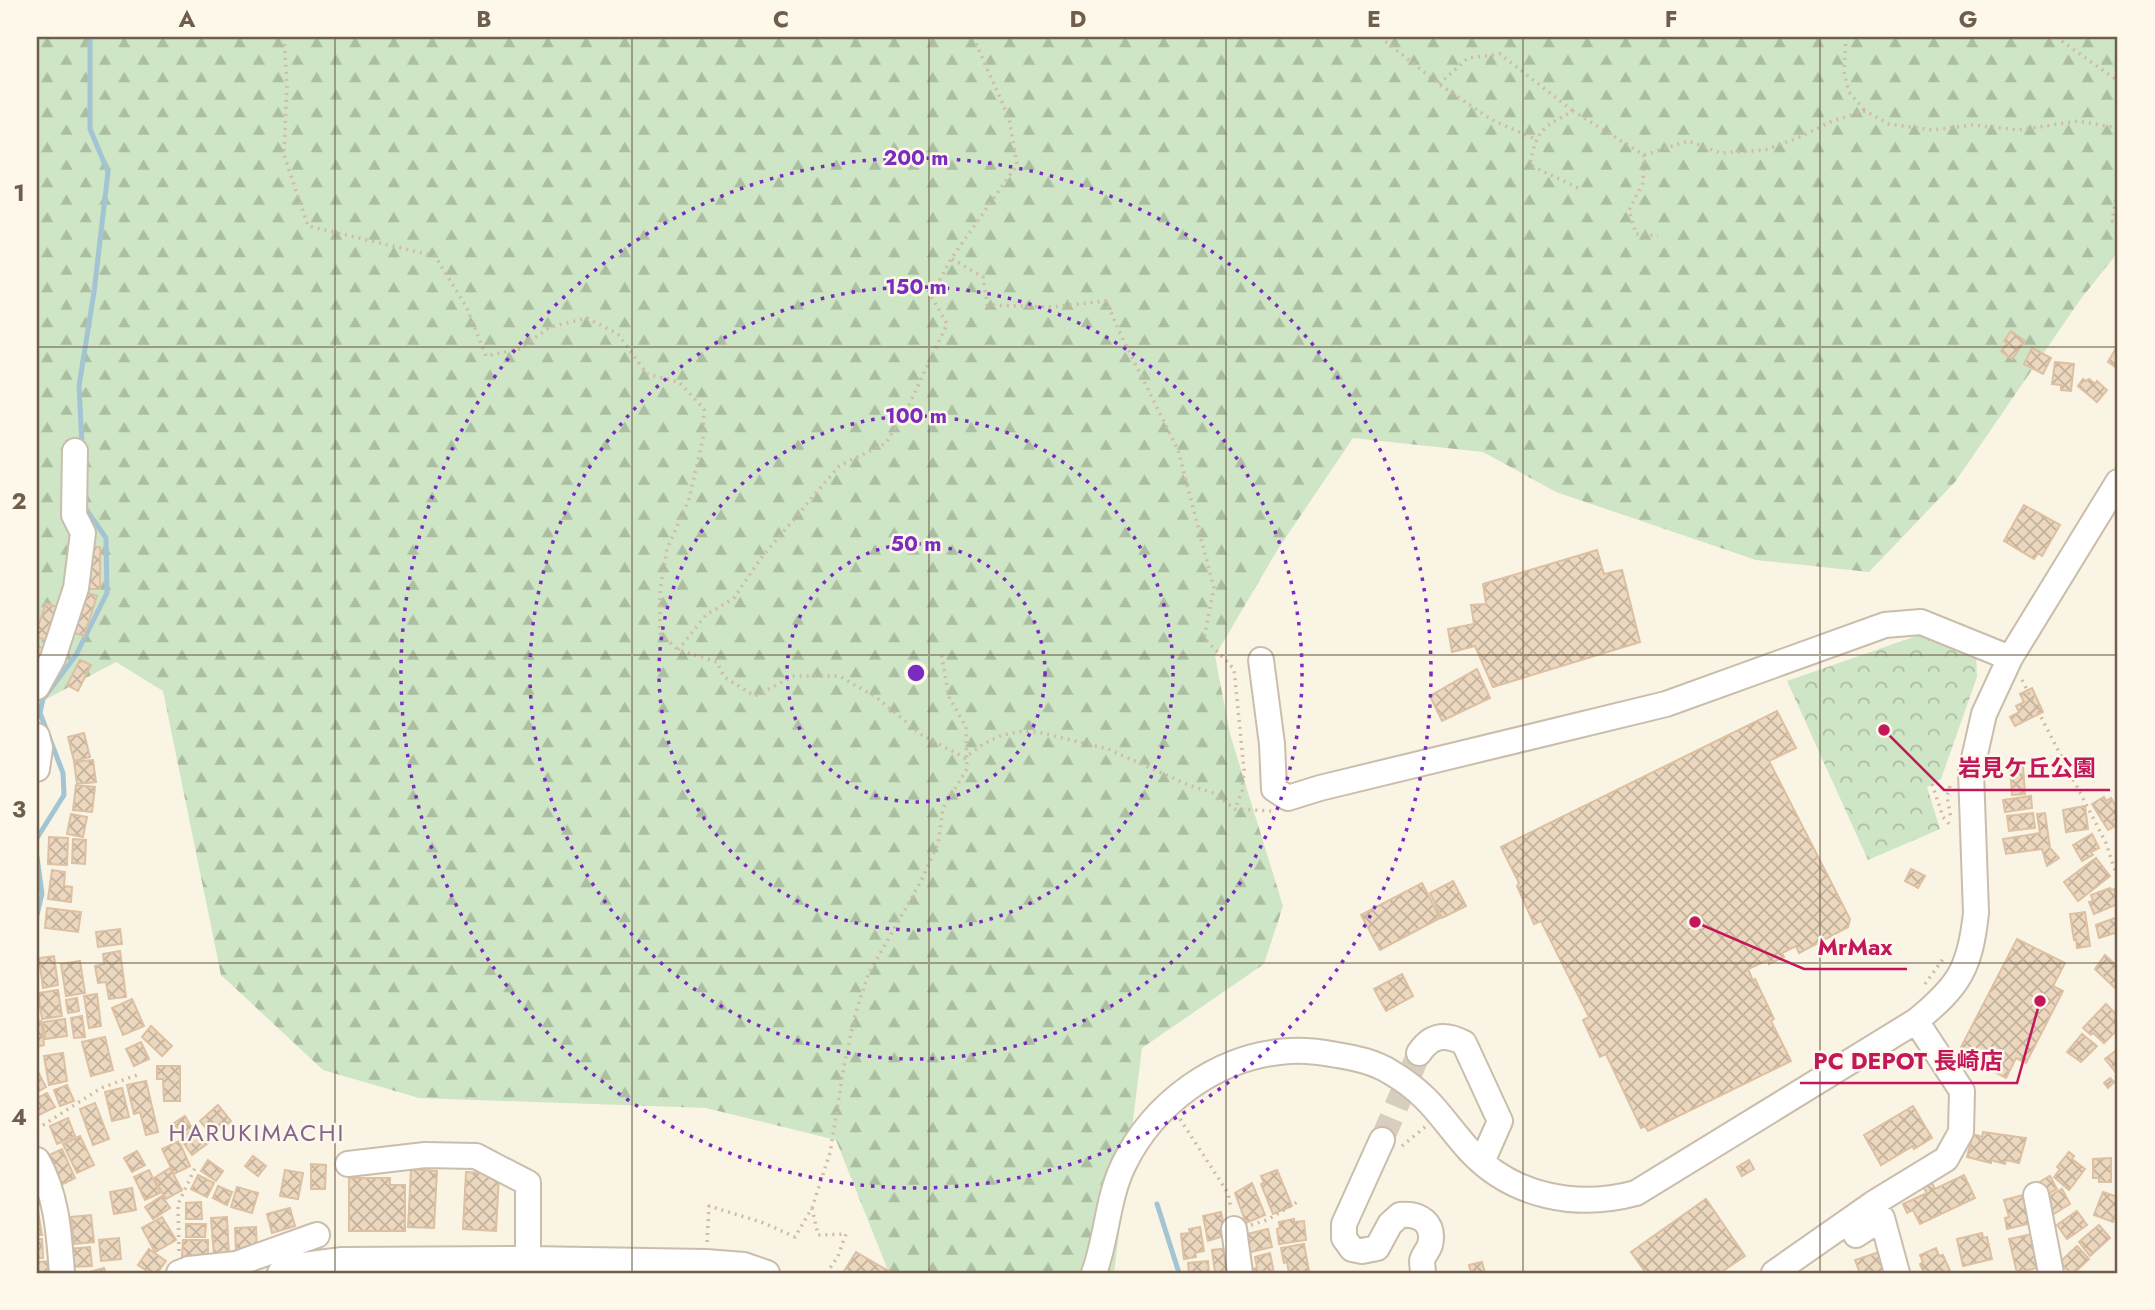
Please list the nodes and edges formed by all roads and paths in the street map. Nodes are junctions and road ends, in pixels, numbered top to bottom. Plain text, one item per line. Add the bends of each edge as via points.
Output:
1 (284, 37) edge
2 (973, 37) edge
3 (1380, 37) edge
4 (1846, 37) edge
5 (2056, 37) edge
6 (2118, 81) edge
7 (1439, 84) junction
8 (1573, 111) junction
9 (1865, 111) junction
10 (2118, 128) edge
11 (1535, 139) junction
12 (1644, 155) junction
13 (2118, 186) edge
14 (1578, 188) dead end
15 (2118, 224) edge
16 (1658, 236) dead end
17 (951, 258) junction
18 (75, 451) dead end
19 (2118, 482) edge
20 (678, 650) junction
21 (941, 652) dead end
22 (2010, 658) junction
23 (1261, 660) dead end
24 (37, 687) edge
25 (37, 736) edge
26 (965, 758) junction
27 (37, 769) edge
28 (1932, 784) dead end
29 (1235, 809) junction
30 (1271, 813) dead end
31 (1952, 827) dead end
32 (2118, 879) edge
33 (1916, 1021) junction
34 (1419, 1054) tunnel mouth
35 (137, 1074) dead end
36 (1167, 1104) junction
37 (1441, 1113) junction
38 (37, 1129) edge
39 (1378, 1149) joint
40 (37, 1160) edge
41 (1482, 1162) junction
42 (348, 1164) dead end
43 (196, 1166) dead end
44 (2036, 1195) dead end
45 (1299, 1201) dead end
46 (812, 1208) junction
47 (1234, 1229) junction
48 (317, 1235) dead end
49 (1802, 1254) junction
50 (179, 1263) edge
51 (529, 1266) edge
52 (706, 1268) edge
53 (62, 1273) edge
54 (281, 1273) edge
55 (767, 1273) edge
56 (827, 1273) edge
57 (1094, 1273) edge
58 (1240, 1273) edge
59 (1423, 1273) edge
60 (1774, 1273) edge
61 (1897, 1273) edge
62 (2051, 1273) edge

1 - 20 path via 288,85 284,155 308,226 435,256 467,308 486,356 519,349 550,327 587,318 618,334 647,374 679,382 704,409 703,439 689,499 667,549 660,590 660,633
2 - 17 path via 1009,118 1017,165
3 - 7 path
4 - 9 path via 1844,72 1849,92
5 - 6 path
7 - 8 path via 1468,58 1500,54
7 - 11 path via 1492,120
8 - 11 path
8 - 12 path
9 - 10 path via 1889,124 1933,130 1972,125 2019,130 2078,121
9 - 12 path via 1765,150 1721,153 1688,141
11 - 14 path via 1530,165
12 - 16 path via 1643,183 1629,210 1636,234
13 - 15 path via 2112,221
17 - 20 path via 931,296 947,324 886,443 839,466 761,558 734,598 706,615
17 - 29 path via 983,277 987,306 1052,307 1106,301 1178,450 1214,588 1204,638 1234,669 1244,770
18 - 24 street via 74,515 83,533 76,588 53,658
19 - 22 street
20 - 26 path via 717,662 724,677 755,696 794,676 839,676 876,697 922,735
21 - 26 path via 949,697 966,727
22 - 23 street via 1921,622 1885,625 1665,704 1288,799 1274,789
22 - 32 path via 2106,843
22 - 33 street via 1984,714 1971,772 1976,912 1965,970 1945,997
25 - 27 street
26 - 29 path via 1002,735 1042,733 1108,749 1213,793
26 - 46 path via 967,769 943,808 938,844 868,975 844,1066 830,1153
28 - 31 path via 1943,817
29 - 30 path
33 - 41 street via 1636,1193 1588,1202 1555,1197 1525,1188
33 - 49 street via 1962,1091 1961,1132 1946,1159
34 - 41 street via 1427,1042 1440,1036 1464,1043 1500,1121
35 - 38 path via 101,1088
36 - 37 street via 1193,1084 1237,1063 1275,1053 1311,1051 1382,1067 1406,1081
36 - 47 path via 1228,1193
36 - 57 street via 1140,1135 1122,1167
37 - 39 path via 1398,1149
37 - 41 street
39 - 59 street via 1344,1224 1344,1238 1352,1249 1377,1248 1400,1215 1420,1216 1431,1232 1430,1247 1422,1259
40 - 53 street via 58,1216
42 - 51 street via 425,1155 476,1156 528,1183
43 - 50 path via 178,1203
44 - 62 street
45 - 47 path via 1267,1220
46 - 52 path via 795,1237 709,1206
46 - 56 path via 818,1235 846,1234
47 - 58 street
48 - 50 street via 236,1264 189,1269
49 - 60 street
49 - 61 street via 1808,1268 1882,1218
51 - 52 street
51 - 54 street via 342,1260
52 - 55 street via 744,1265

